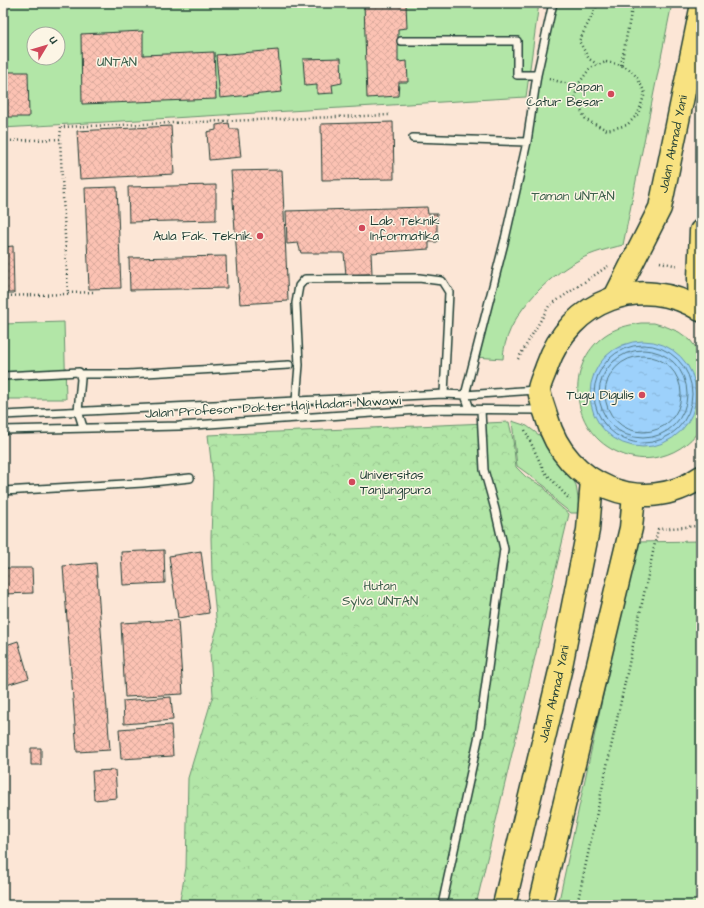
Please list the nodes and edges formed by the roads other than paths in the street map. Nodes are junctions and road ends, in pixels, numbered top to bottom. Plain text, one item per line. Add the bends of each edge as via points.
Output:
1 (553, 3) edge
2 (701, 9) edge
3 (401, 41) dead end
4 (537, 75) junction
5 (413, 138) dead end
6 (527, 142) junction
7 (701, 231) edge
8 (615, 297) junction
9 (701, 310) edge
10 (289, 364) dead end
11 (81, 374) junction
12 (3, 376) edge
13 (444, 394) junction
14 (465, 395) junction
15 (542, 400) junction
16 (296, 401) junction
17 (470, 410) junction
18 (480, 410) junction
19 (78, 411) junction
20 (3, 415) edge
21 (303, 418) junction
22 (83, 427) junction
23 (3, 430) edge
24 (701, 477) edge
25 (190, 478) dead end
26 (592, 480) junction
27 (3, 491) edge
28 (634, 495) junction
29 (442, 905) edge
30 (504, 905) edge
31 (540, 905) edge

1 - 4 lane
2 - 8 highway, Jalan Ahmad Yani via 660,208
3 - 4 lane via 517,41 517,75
4 - 6 lane
5 - 6 lane
6 - 14 lane
7 - 9 highway
8 - 9 highway via 644,292 673,297
8 - 15 highway via 589,309 567,328 552,353
10 - 11 lane via 128,374
11 - 12 lane via 79,372
11 - 19 lane
13 - 14 lane, Jalan Profesor Dokter Haji Hadari Nawawi
13 - 16 lane, Jalan Profesor Dokter Haji Hadari Nawawi
13 - 16 lane via 449,292 442,281 419,278 305,279 299,286 296,303 299,365
14 - 15 lane, Jalan Profesor Dokter Haji Hadari Nawawi
14 - 17 lane
15 - 18 lane, Jalan Profesor Dokter Haji Hadari Nawawi
15 - 26 highway via 550,430 561,450 575,467
16 - 19 lane, Jalan Profesor Dokter Haji Hadari Nawawi
16 - 21 lane
17 - 18 lane, Jalan Profesor Dokter Haji Hadari Nawawi
17 - 21 lane, Jalan Profesor Dokter Haji Hadari Nawawi via 433,409
18 - 29 lane via 484,470 504,549 479,735
19 - 20 lane, Jalan Profesor Dokter Haji Hadari Nawawi
19 - 22 lane
21 - 22 lane, Jalan Profesor Dokter Haji Hadari Nawawi via 179,426
22 - 23 lane, Jalan Profesor Dokter Haji Hadari Nawawi
24 - 28 highway via 691,484 663,494
25 - 27 lane
26 - 28 highway via 612,490
26 - 30 highway, Jalan Ahmad Yani via 588,530 560,670
28 - 31 highway via 631,528

